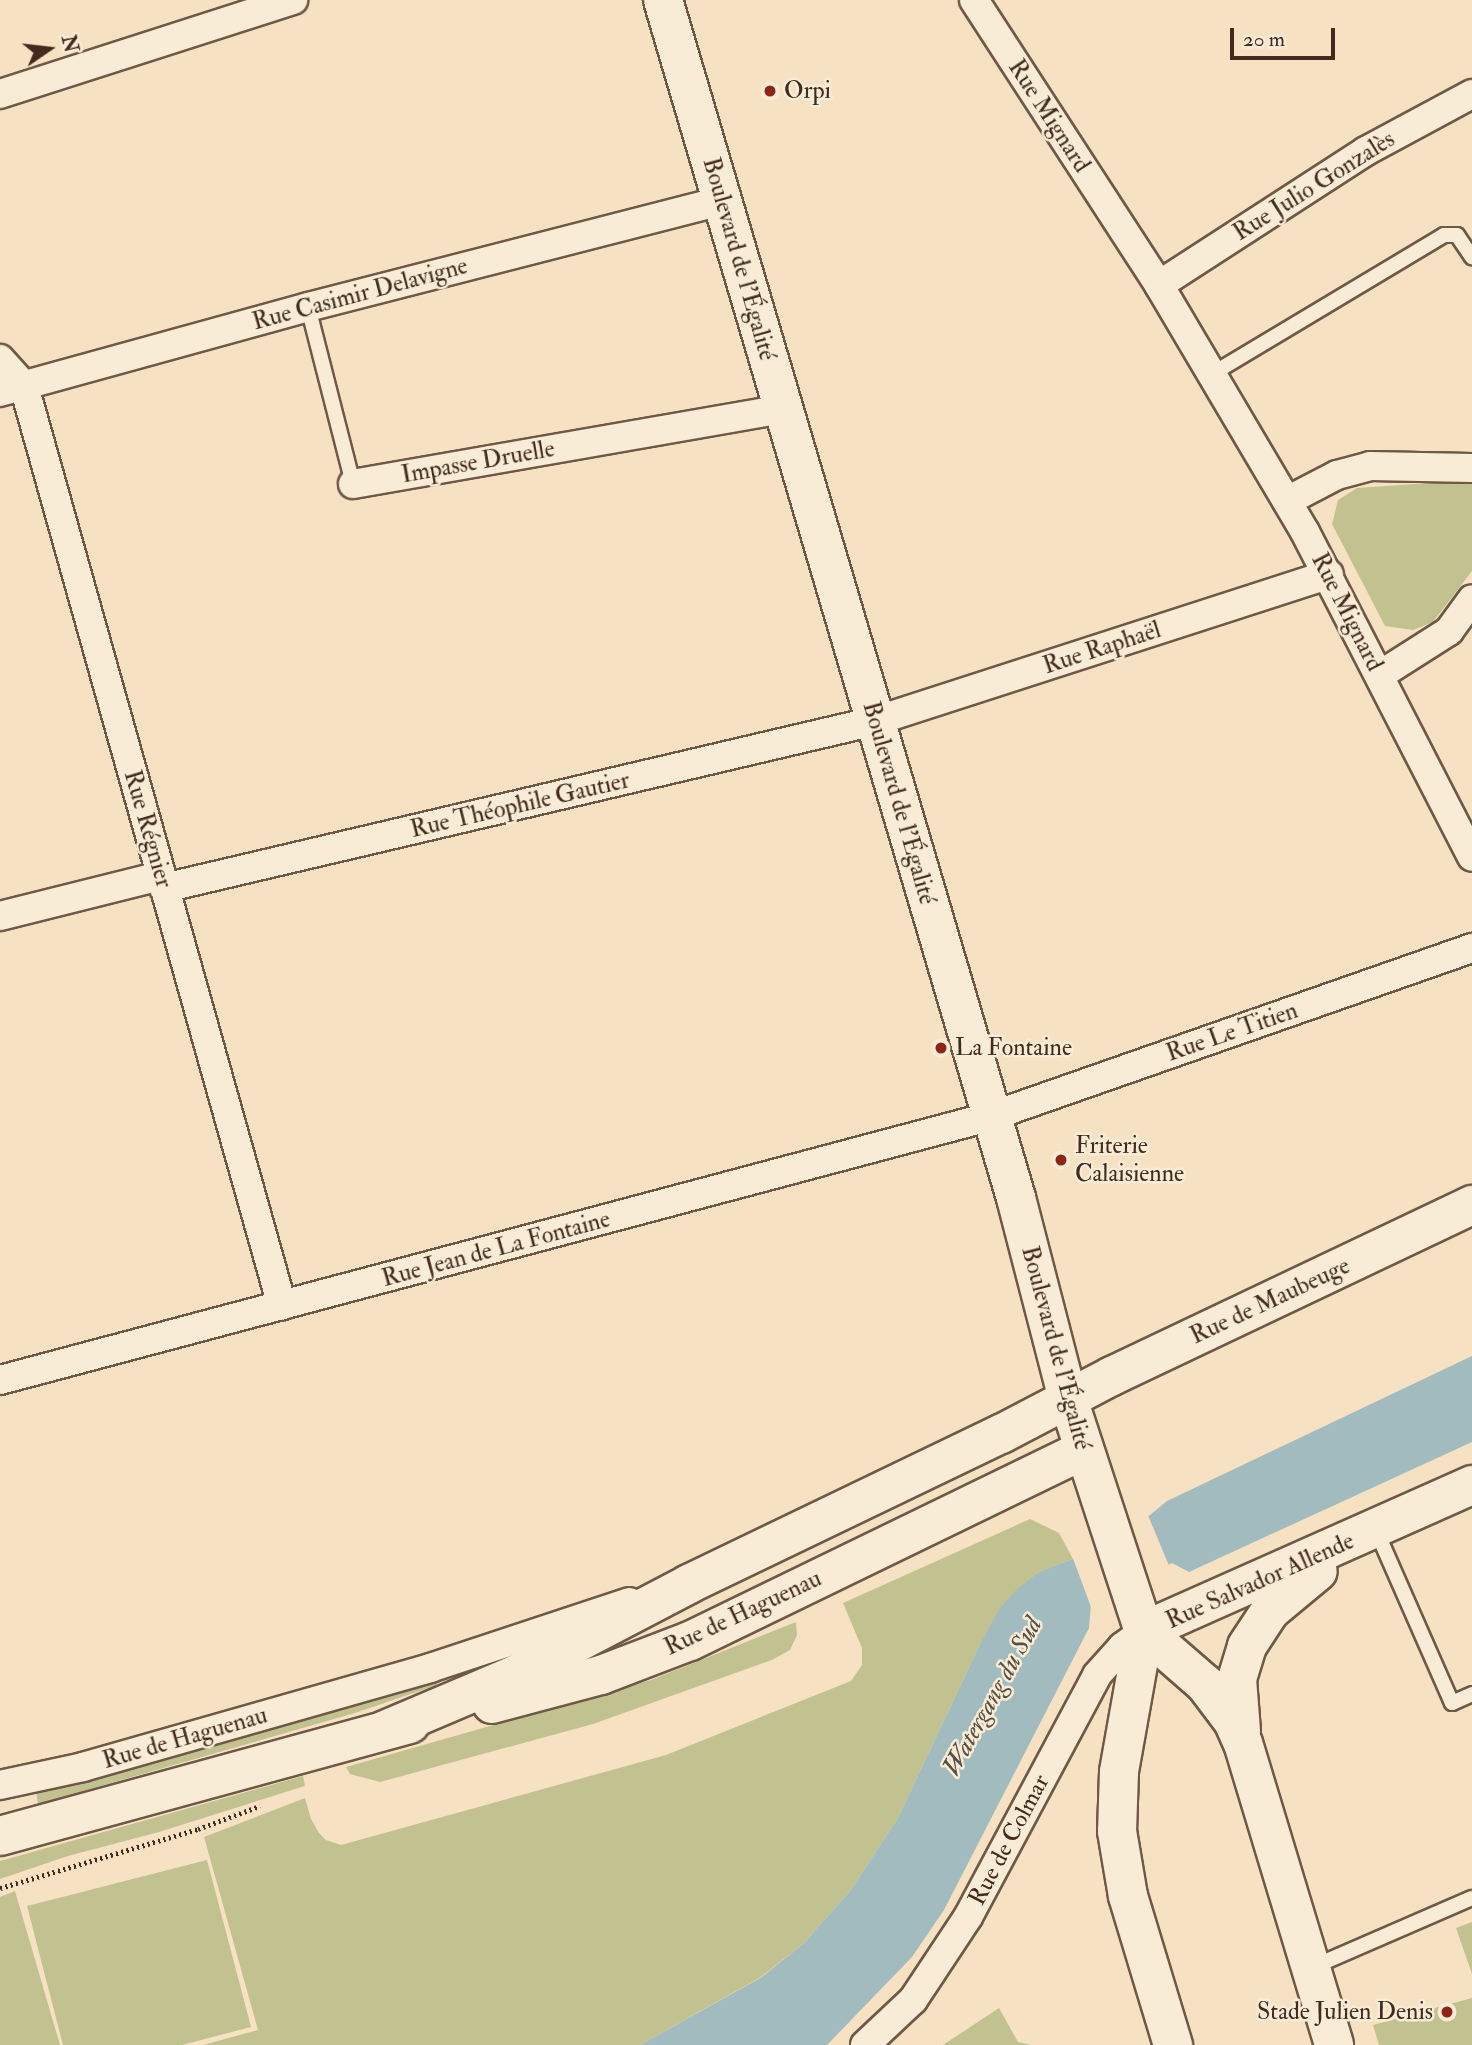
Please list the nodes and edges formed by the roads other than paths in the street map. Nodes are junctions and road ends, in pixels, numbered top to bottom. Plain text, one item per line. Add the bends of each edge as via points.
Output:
1 (663, 0) edge
2 (974, 0) edge
3 (281, 2) edge
4 (0, 93) edge
5 (1472, 94) edge
6 (722, 201) junction
7 (1472, 257) edge
8 (1159, 285) junction
9 (309, 307) junction
10 (0, 359) edge
11 (1212, 374) junction
12 (12, 389) edge
13 (783, 409) junction
14 (1472, 468) edge
15 (353, 484) joint
16 (1287, 501) junction
17 (1328, 574) junction
18 (1472, 600) edge
19 (1380, 675) junction
20 (875, 721) junction
21 (1472, 857) edge
22 (163, 882) junction
23 (0, 916) edge
24 (1472, 948) edge
25 (992, 1116) junction
26 (1472, 1205) edge
27 (282, 1306) junction
28 (0, 1380) edge
29 (1068, 1399) junction
30 (1088, 1467) junction
31 (1472, 1485) edge
32 (1376, 1530) junction
33 (689, 1584) junction
34 (1139, 1618) junction
35 (1472, 1694) edge
36 (385, 1730) junction
37 (1243, 1743) junction
38 (0, 1785) edge
39 (0, 1836) edge
40 (1472, 1898) edge
41 (1312, 1967) junction
42 (1337, 2044) edge
43 (865, 2045) edge
44 (1173, 2045) edge

1 - 6 street, Boulevard de l'Égalité
2 - 8 street, Rue Mignard
3 - 4 street
5 - 8 street, Rue Julio Gonzalès via 1366,151
6 - 9 street, Rue Casimir Delavigne
6 - 13 street, Boulevard de l'Égalité
7 - 11 lane via 1457,235 1444,235
8 - 11 street, Rue Mignard
9 - 12 street, Rue Casimir Delavigne
9 - 15 lane, Impasse Druelle
10 - 12 street, Rue Régnier
11 - 16 street, Rue Mignard
12 - 22 street, Rue Régnier
13 - 15 street, Impasse Druelle
13 - 20 street, Boulevard de l'Égalité
14 - 16 street via 1370,466 1337,475
16 - 17 street, Rue Mignard
17 - 19 street, Rue Mignard
17 - 20 street, Rue Raphaël
18 - 19 street via 1449,631
19 - 21 street, Rue Mignard
20 - 22 street, Rue Théophile Gautier
20 - 25 street, Boulevard de l'Égalité
22 - 23 street, Rue Théophile Gautier
22 - 27 street, Rue Régnier
24 - 25 street, Rue Le Titien
25 - 27 street, Rue Jean de La Fontaine
25 - 29 street, Boulevard de l'Égalité
26 - 29 street, Rue de Maubeuge
27 - 28 street, Rue Jean de La Fontaine
29 - 30 street, Boulevard de l'Égalité
29 - 33 street, Rue de Haguenau
30 - 34 street, Boulevard de l'Égalité
30 - 36 street, Rue de Haguenau via 656,1655 564,1686
31 - 32 street, Rue Salvador Allende
32 - 34 street, Rue Salvador Allende
32 - 35 lane via 1452,1703
32 - 37 street, Rue Salvador Allende via 1284,1597 1256,1629 1237,1679
33 - 36 street, Rue de Haguenau via 517,1674
33 - 38 street, Rue de Haguenau via 430,1668 83,1767
34 - 37 street via 1205,1684
34 - 43 street, Rue de Colmar via 1122,1647 1097,1675 963,1925 913,2000
34 - 44 street via 1119,1772 1117,1831 1128,1896
36 - 39 street, Rue de Haguenau
37 - 41 street
40 - 41 lane
41 - 42 street

